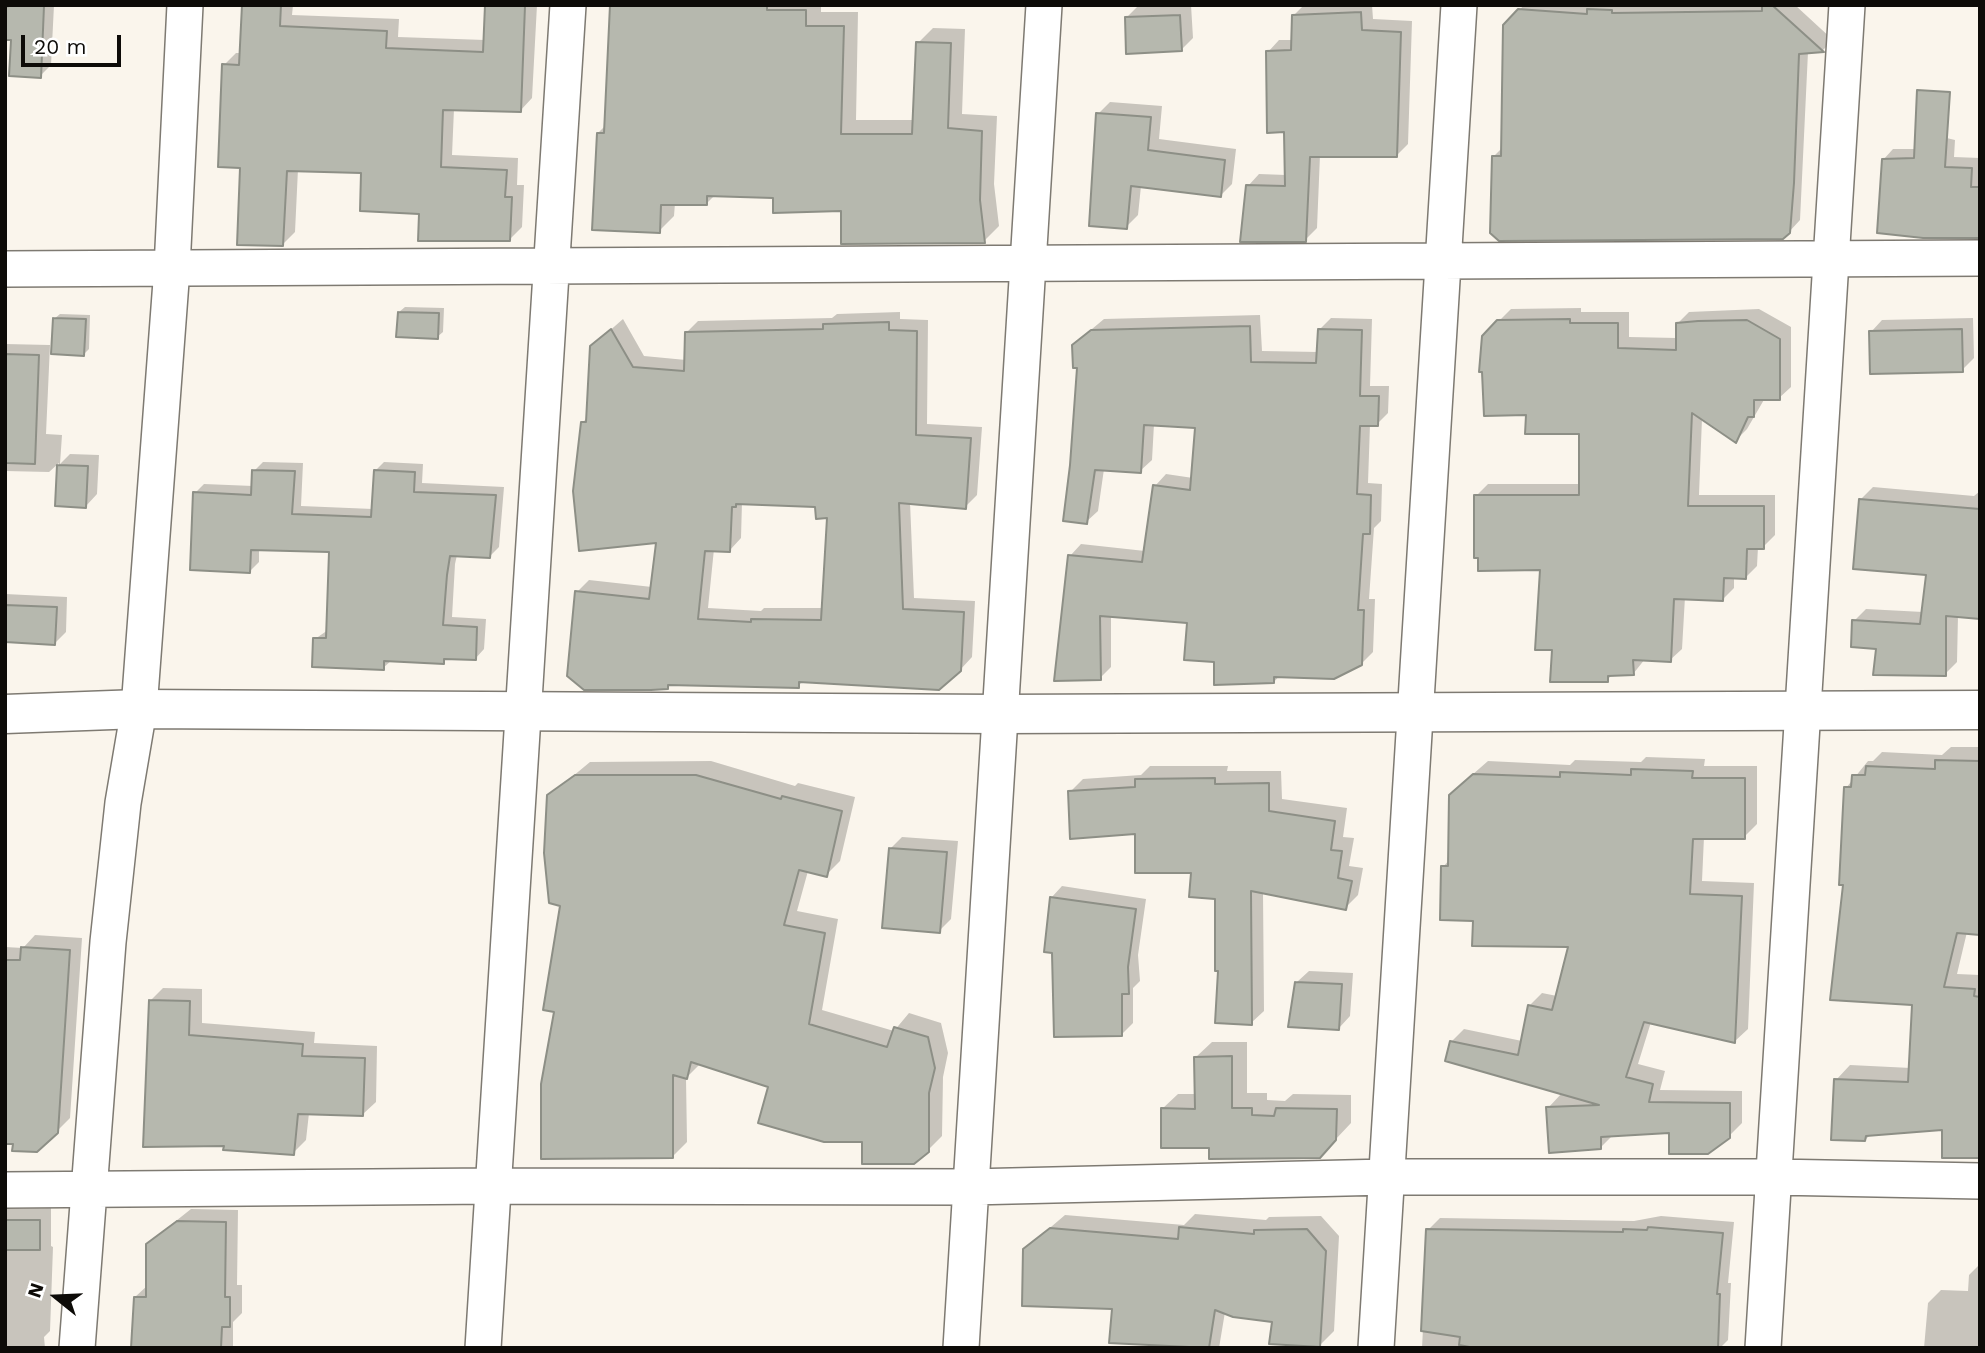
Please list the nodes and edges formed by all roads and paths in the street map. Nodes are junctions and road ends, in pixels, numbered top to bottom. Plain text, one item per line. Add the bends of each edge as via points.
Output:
1 (185, 5) edge
2 (568, 5) edge
3 (1044, 5) edge
4 (1460, 5) edge
5 (1847, 5) edge
6 (1980, 258) edge
7 (1830, 259) junction
8 (1443, 261) junction
9 (1028, 263) junction
10 (551, 265) junction
11 (172, 268) junction
12 (5, 269) edge
13 (139, 709) junction
14 (1416, 710) junction
15 (1803, 710) junction
16 (1980, 710) edge
17 (523, 713) junction
18 (5, 714) edge
19 (1000, 714) junction
20 (1387, 1177) junction
21 (1774, 1177) junction
22 (1980, 1181) edge
23 (492, 1186) junction
24 (970, 1187) junction
25 (89, 1189) junction
26 (5, 1190) edge
27 (77, 1348) edge
28 (483, 1348) edge
29 (961, 1348) edge
30 (1376, 1348) edge
31 (1763, 1348) edge

1 - 11 street
2 - 10 street
3 - 9 street
4 - 8 street
5 - 7 street
6 - 7 street
7 - 8 street
7 - 15 street
8 - 9 street
8 - 14 street
9 - 10 street
9 - 19 street
10 - 11 street
10 - 17 street
11 - 12 street
11 - 13 street
13 - 17 street
13 - 18 street
13 - 25 street via 108,942
14 - 15 street
14 - 19 street
14 - 20 street
15 - 16 street
15 - 21 street
17 - 19 street
17 - 23 street
19 - 24 street
20 - 21 street
20 - 24 street
20 - 30 street
21 - 22 street
21 - 31 street
23 - 24 street
23 - 25 street
23 - 28 street
24 - 29 street
25 - 26 street
25 - 27 street

